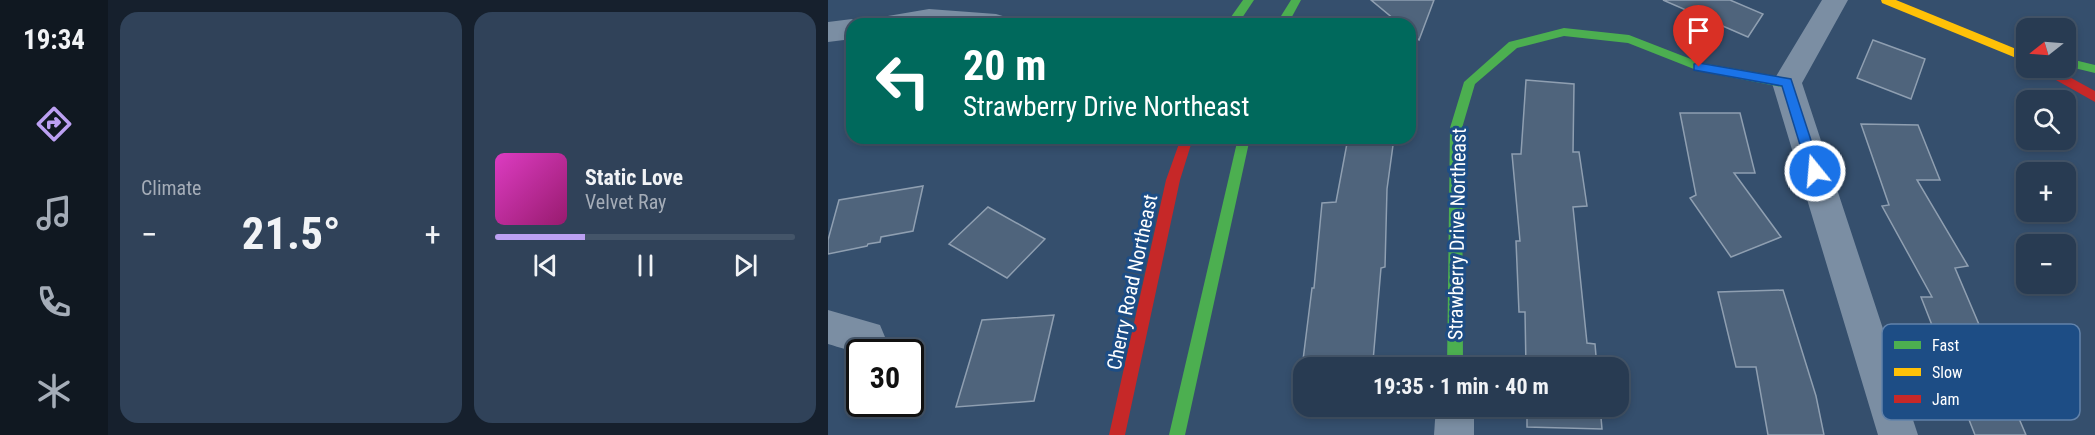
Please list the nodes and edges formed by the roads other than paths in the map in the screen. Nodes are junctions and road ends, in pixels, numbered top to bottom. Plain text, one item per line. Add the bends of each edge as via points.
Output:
1 (1249, 0) edge
2 (1296, 0) edge
3 (1834, 0) edge
4 (1886, 0) edge
5 (1236, 18) edge
6 (1286, 18) edge
7 (846, 30) edge
8 (828, 32) edge
9 (2016, 54) edge
10 (2076, 64) edge
11 (2095, 69) edge
12 (2061, 78) edge
13 (1787, 83) junction
14 (2095, 98) edge
15 (1185, 144) edge
16 (1243, 144) edge
17 (828, 327) edge
18 (867, 337) dead end
19 (1455, 357) edge
20 (1882, 384) edge
21 (1455, 417) edge
22 (1893, 420) edge
23 (1117, 435) edge
24 (1177, 435) edge
25 (1454, 435) edge
26 (1898, 435) edge

1 - 5 street
2 - 6 street
3 - 13 street
4 - 9 street
7 - 8 street
10 - 11 street
12 - 14 street
13 - 19 street, Strawberry Drive Northeast via 1699,67 1629,39 1564,32 1513,45 1470,82 1456,128
13 - 20 street
15 - 23 street, Cherry Road Northeast via 1173,180
16 - 24 street
17 - 18 street
21 - 25 street
22 - 26 street

